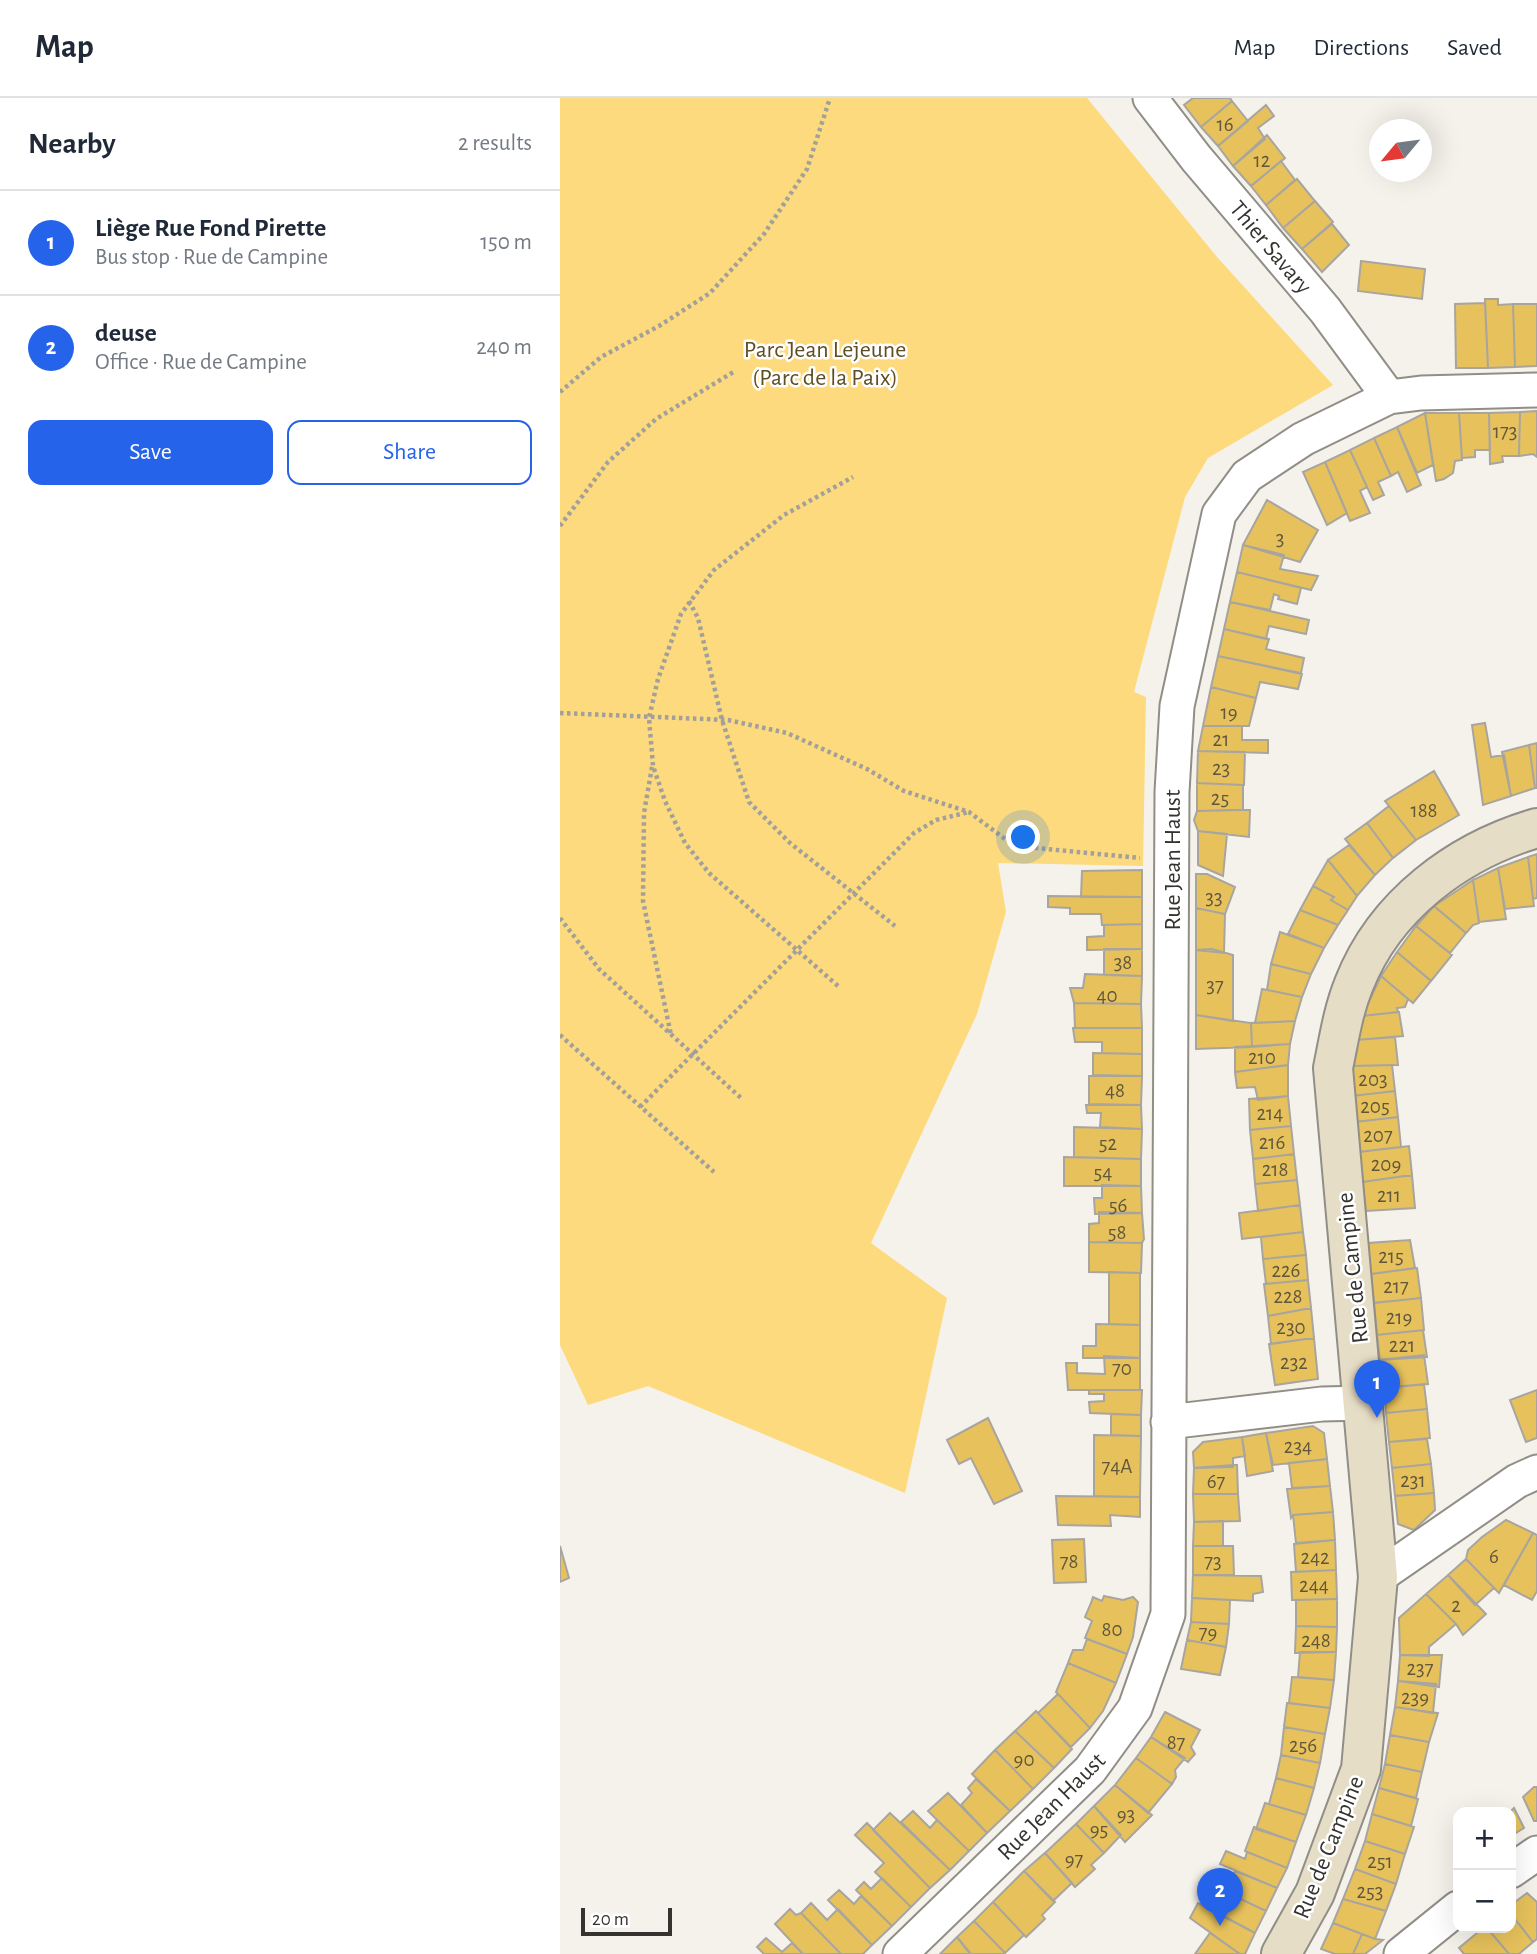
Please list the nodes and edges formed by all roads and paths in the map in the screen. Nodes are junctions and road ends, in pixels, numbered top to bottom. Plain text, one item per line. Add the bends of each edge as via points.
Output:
1 (830, 98) edge
2 (1150, 98) edge
3 (734, 371) dead end
4 (1537, 390) edge
5 (560, 392) edge
6 (1389, 397) junction
7 (853, 477) dead end
8 (560, 526) edge
9 (689, 601) junction
10 (560, 713) edge
11 (649, 718) junction
12 (722, 720) junction
13 (653, 766) junction
14 (969, 812) junction
15 (1537, 828) edge
16 (1172, 863) junction
17 (855, 892) junction
18 (560, 918) edge
19 (895, 926) dead end
20 (797, 949) junction
21 (838, 986) dead end
22 (560, 1035) edge
23 (671, 1035) junction
24 (692, 1053) junction
25 (741, 1098) dead end
26 (640, 1107) junction
27 (714, 1171) dead end
28 (1365, 1403) junction
29 (1168, 1422) junction
30 (1537, 1472) edge
31 (1378, 1577) junction
32 (1537, 1853) edge
33 (1512, 1870) edge
34 (1453, 1912) edge
35 (900, 1954) edge
36 (1281, 1954) edge
37 (1401, 1954) edge

1 - 5 path via 807,169 764,234 710,293 601,357
2 - 6 street, Thier Savary via 1325,310
3 - 8 path via 656,419 608,462
4 - 6 street, Rue Jean Haust
6 - 16 street, Rue Jean Haust via 1265,462 1247,476 1219,514 1177,706
7 - 9 path via 784,515 714,570
9 - 11 path via 658,679
9 - 12 path via 698,618
10 - 11 path
11 - 12 path
11 - 13 path
12 - 14 path via 787,733 904,791
12 - 17 path via 749,802 790,843
13 - 20 path via 685,842 709,873
13 - 23 path via 644,813 643,901
14 - 16 path via 1005,839 1026,848
14 - 17 path via 936,820 914,833
15 - 28 street, Rue de Campine via 1506,837 1443,871 1407,904 1369,955 1343,1018 1334,1068
16 - 29 street, Rue Jean Haust
17 - 19 path
17 - 20 path
18 - 23 path via 600,969
20 - 21 path
20 - 24 path
22 - 26 path
23 - 24 path
24 - 25 path
24 - 26 path
26 - 27 path
28 - 29 street
28 - 31 street, Rue de Campine
29 - 35 street, Rue Jean Haust via 1168,1614 1135,1708 1090,1770
30 - 31 street via 1517,1481
31 - 36 street, Rue de Campine via 1361,1769 1315,1893
32 - 33 street
34 - 37 street

